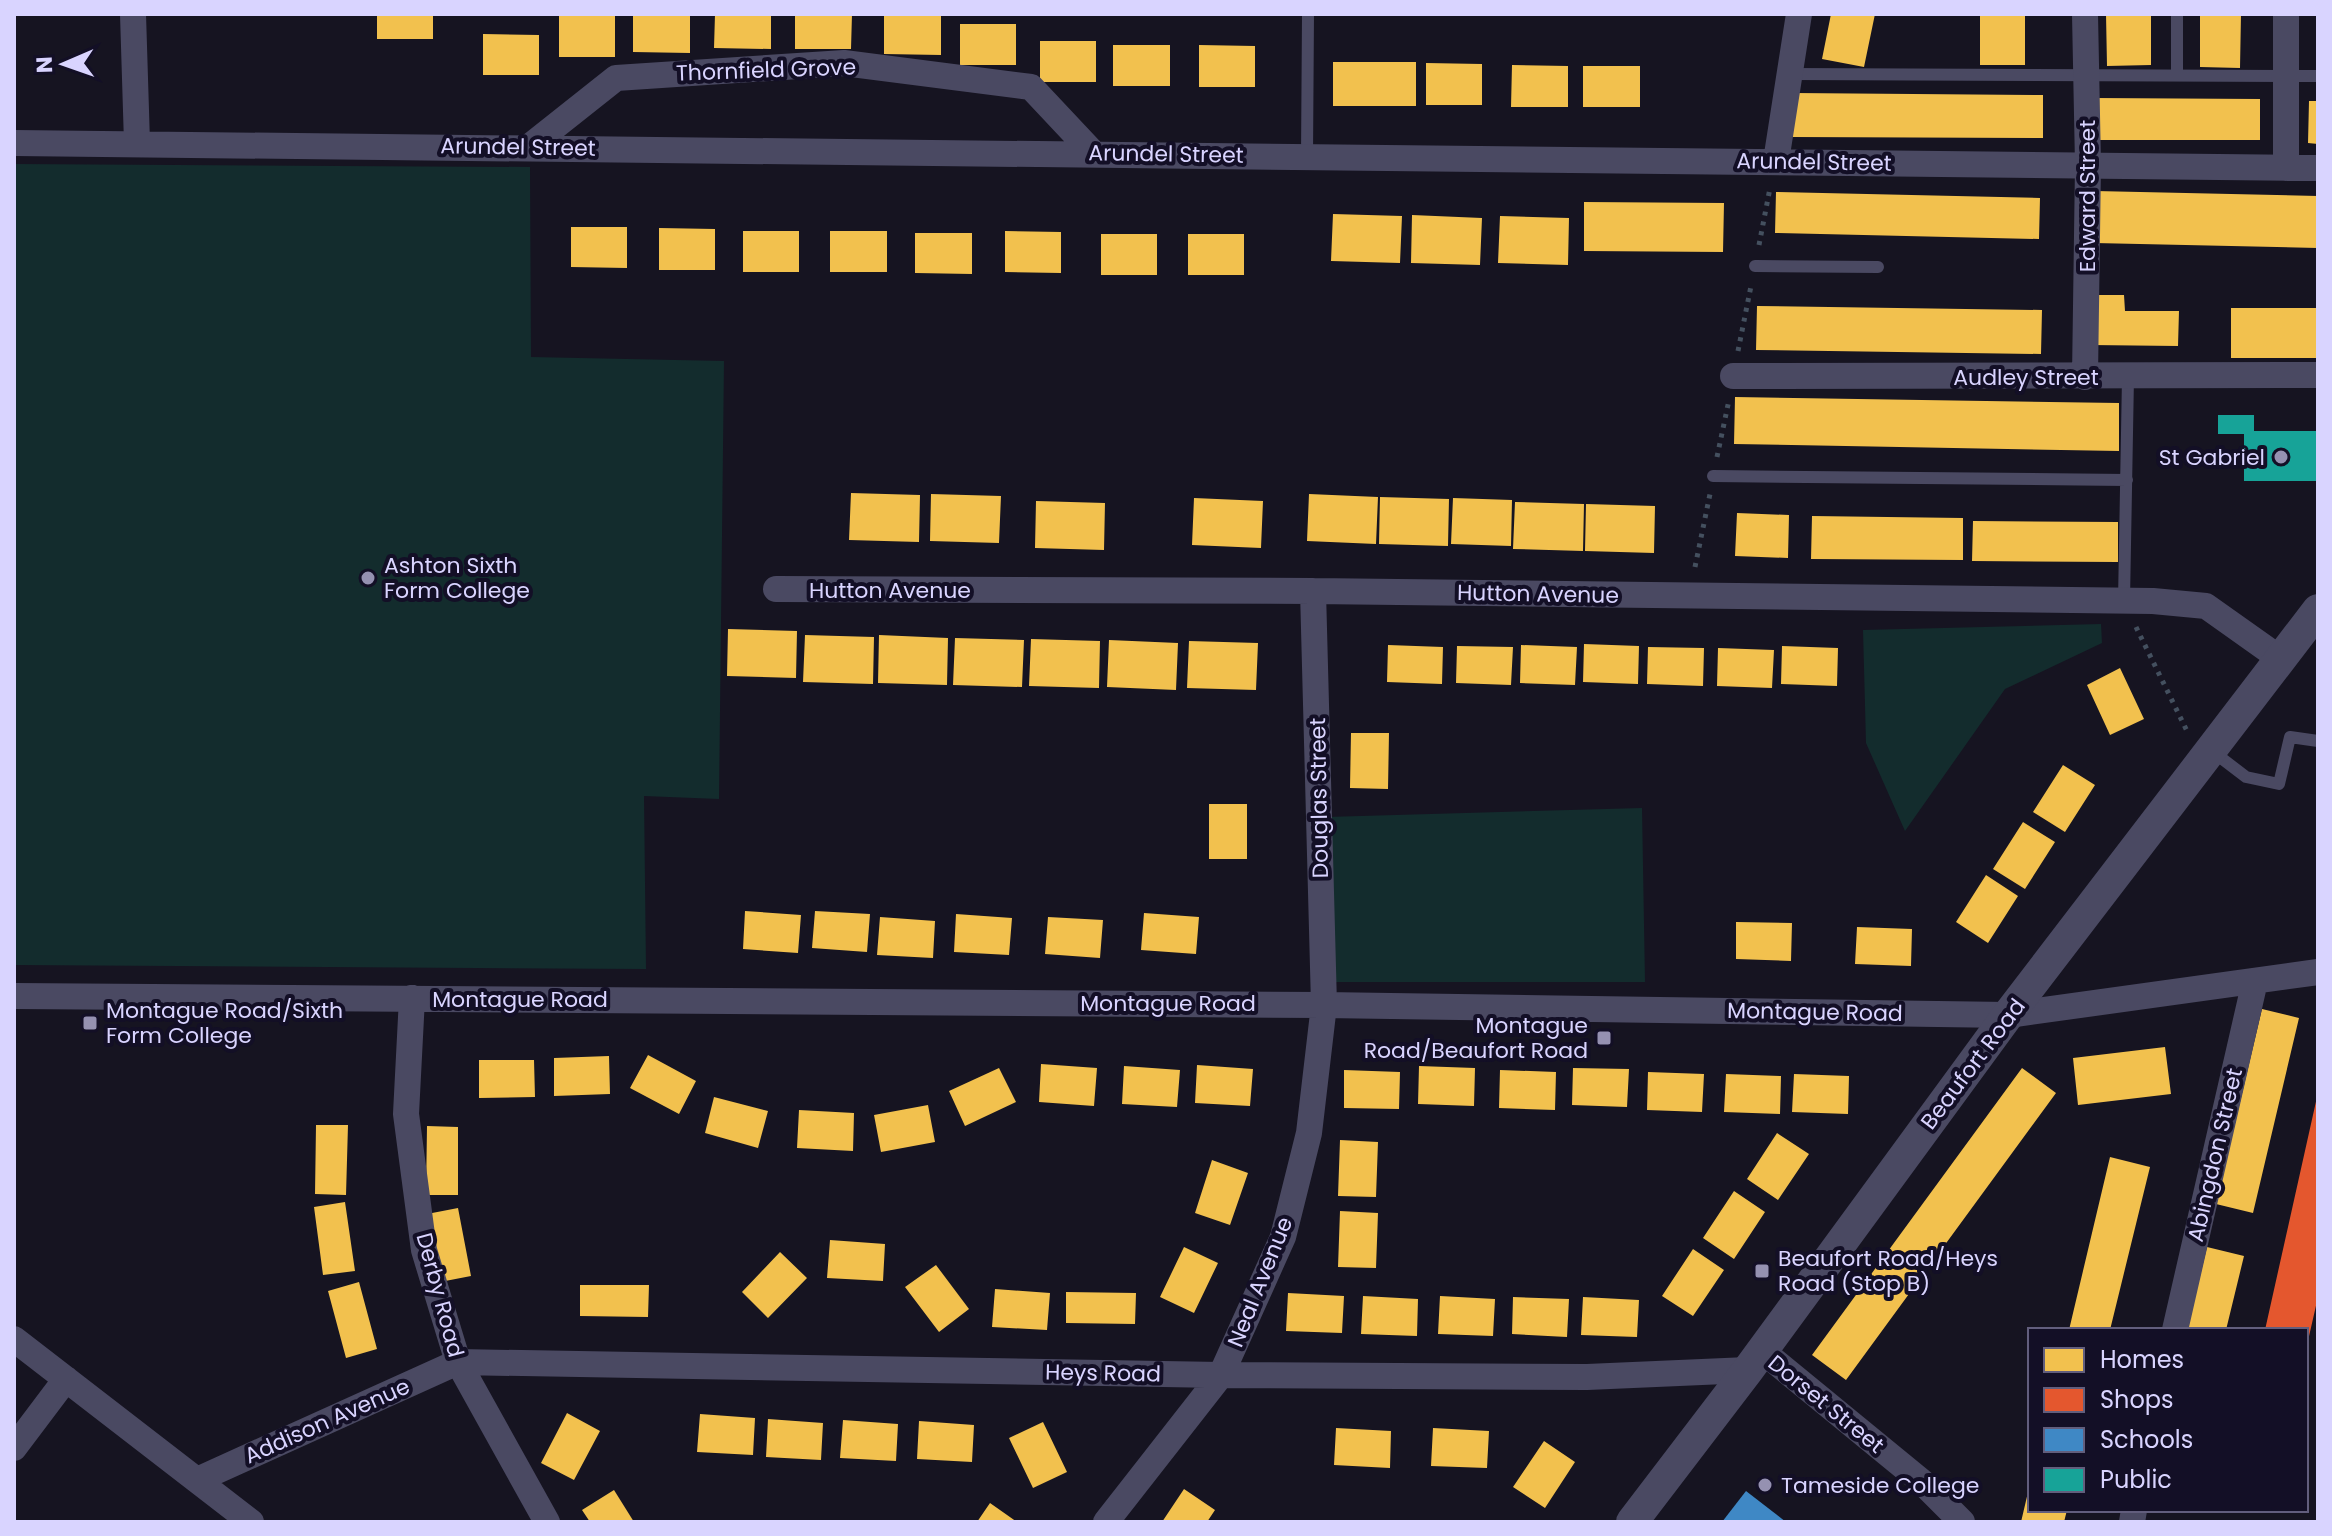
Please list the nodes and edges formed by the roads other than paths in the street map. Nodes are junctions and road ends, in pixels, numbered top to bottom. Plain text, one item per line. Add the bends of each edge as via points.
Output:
1 (133, 14) edge
2 (1308, 14) edge
3 (1799, 14) edge
4 (2085, 14) edge
5 (2177, 14) edge
6 (2286, 14) edge
7 (1790, 74) junction
8 (2086, 74) junction
9 (2177, 74) junction
10 (2286, 76) junction
11 (2318, 76) edge
12 (14, 143) edge
13 (137, 143) junction
14 (529, 147) junction
15 (1093, 153) junction
16 (1307, 156) junction
17 (1776, 161) junction
18 (2088, 165) junction
19 (2286, 168) junction
20 (2318, 168) edge
21 (1755, 266) dead end
22 (1878, 267) dead end
23 (2318, 375) edge
24 (1733, 376) dead end
25 (2085, 377) junction
26 (2128, 377) junction
27 (1713, 476) dead end
28 (2127, 480) junction
29 (776, 589) dead end
30 (1313, 591) junction
31 (2124, 601) junction
32 (2318, 610) edge
33 (2282, 660) junction
34 (2318, 741) edge
35 (2207, 757) junction
36 (2318, 972) edge
37 (2255, 981) junction
38 (14, 996) edge
39 (412, 998) junction
40 (1324, 1005) junction
41 (2008, 1015) junction
42 (2175, 1328) edge
43 (14, 1339) edge
44 (1754, 1360) junction
45 (458, 1362) junction
46 (1221, 1375) junction
47 (66, 1379) junction
48 (14, 1448) edge
49 (197, 1480) junction
50 (251, 1522) edge
51 (547, 1522) edge
52 (1106, 1522) edge
53 (1632, 1522) edge
54 (1962, 1522) edge

1 - 13 street
2 - 16 lane
3 - 7 street
4 - 8 street, Edward Street
5 - 9 lane
6 - 10 street
7 - 8 lane
7 - 17 street
8 - 9 lane
8 - 18 street, Edward Street
9 - 10 lane
10 - 11 lane
10 - 19 street
12 - 13 street, Arundel Street
13 - 14 street, Arundel Street
14 - 15 street, Arundel Street
14 - 15 street, Thornfield Grove via 616,78 844,63 1031,87
15 - 16 street, Arundel Street
16 - 17 street, Arundel Street
17 - 18 street, Arundel Street
18 - 19 street, Arundel Street
18 - 25 street, Edward Street
19 - 20 street, Arundel Street
21 - 22 lane
23 - 26 street, Audley Street
24 - 25 street, Audley Street
25 - 26 street, Audley Street
26 - 28 lane
27 - 28 lane
28 - 31 lane
29 - 30 street, Hutton Avenue
30 - 31 street, Hutton Avenue
30 - 40 street, Douglas Street
31 - 33 street, Hutton Avenue via 2206,606
32 - 33 street, Beaufort Road
33 - 35 street, Beaufort Road
34 - 35 lane via 2290,737 2279,784 2246,777
35 - 41 street, Beaufort Road
36 - 37 street, Montague Road
37 - 41 street, Montague Road
37 - 42 street, Abingdon Street
38 - 39 street, Montague Road
39 - 40 street, Montague Road
39 - 45 street, Derby Road via 406,1114 424,1250
40 - 41 street, Montague Road
40 - 46 street, Neal Avenue via 1309,1133 1283,1237
41 - 44 street, Beaufort Road
43 - 47 street
44 - 46 street, Heys Road via 1587,1377
44 - 53 street, Beaufort Road
44 - 54 street, Dorset Street via 1921,1481
45 - 46 street, Heys Road
45 - 49 street, Addison Avenue
45 - 51 street, Derby Road
46 - 52 street, Neal Avenue
47 - 48 street
47 - 49 street
49 - 50 street

